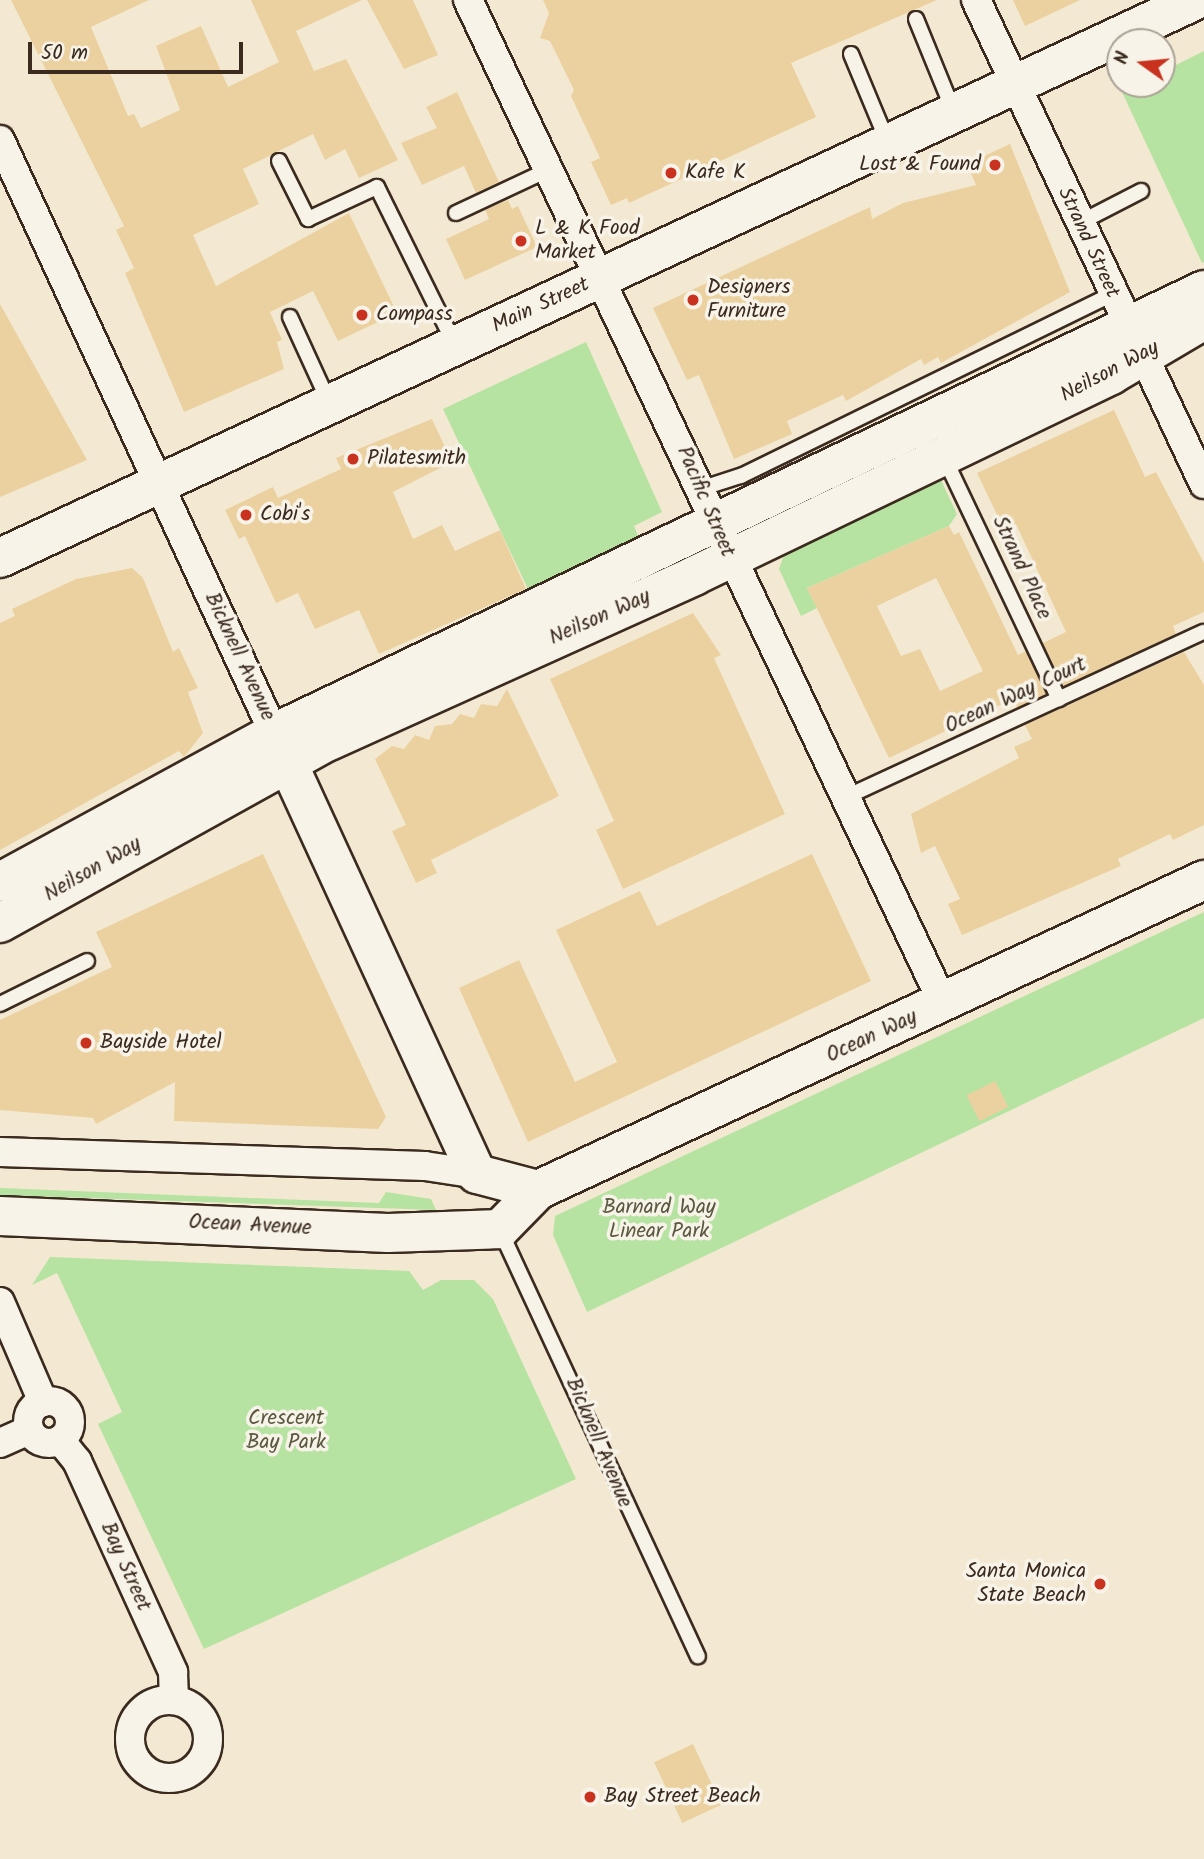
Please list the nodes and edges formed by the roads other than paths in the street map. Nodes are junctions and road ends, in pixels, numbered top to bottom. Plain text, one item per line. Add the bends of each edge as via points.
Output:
1 (468, 0) edge
2 (976, 0) edge
3 (1196, 0) edge
4 (916, 19) dead end
5 (851, 54) dead end
6 (1013, 87) junction
7 (954, 113) junction
8 (0, 140) edge
9 (888, 145) junction
10 (279, 161) dead end
11 (548, 170) junction
12 (1141, 191) dead end
13 (456, 213) dead end
14 (1079, 223) junction
15 (599, 279) junction
16 (1204, 290) edge
17 (1110, 295) junction
18 (290, 317) dead end
19 (1204, 320) edge
20 (1137, 342) junction
21 (455, 346) junction
22 (330, 404) junction
23 (943, 456) junction
24 (158, 483) junction
25 (1204, 484) edge
26 (717, 525) junction
27 (0, 558) edge
28 (1204, 632) edge
29 (1059, 699) junction
30 (280, 747) junction
31 (844, 798) junction
32 (1204, 880) edge
33 (0, 882) edge
34 (0, 923) edge
35 (87, 961) dead end
36 (943, 1003) junction
37 (0, 1004) edge
38 (0, 1152) edge
39 (477, 1174) junction
40 (538, 1190) junction
41 (0, 1216) edge
42 (500, 1229) junction
43 (0, 1302) edge
44 (43, 1402) junction
45 (29, 1430) junction
46 (61, 1440) junction
47 (0, 1443) edge
48 (698, 1656) dead end
49 (174, 1700) dead end

1 - 11 street, Pacific Street
2 - 6 street, Strand Street
3 - 6 street, Main Street
4 - 7 lane
5 - 9 lane
6 - 7 street, Main Street
6 - 14 street, Strand Street
7 - 9 street, Main Street
8 - 24 street, Bicknell Avenue
9 - 15 street, Main Street
10 - 21 lane via 308,219 377,187
11 - 13 lane
11 - 15 street, Pacific Street
12 - 14 lane
14 - 17 street, Strand Street
15 - 21 street, Main Street
15 - 26 street, Pacific Street
16 - 20 street, Neilson Way
17 - 20 street, Strand Street
17 - 26 lane via 741,476
18 - 22 lane
19 - 20 street, Neilson Way
20 - 23 street, Neilson Way
20 - 25 street, Strand Street
20 - 26 street, Neilson Way
21 - 22 street, Main Street
22 - 24 street, Main Street
23 - 26 street, Neilson Way
23 - 29 lane, Strand Place
24 - 27 street, Main Street
24 - 30 street, Bicknell Avenue
26 - 30 street, Neilson Way
26 - 31 street, Pacific Street
28 - 29 lane, Ocean Way Court
29 - 31 lane, Ocean Way Court
30 - 33 street, Neilson Way
30 - 34 street, Neilson Way
30 - 39 street, Bicknell Avenue
31 - 36 street, Pacific Street
32 - 36 street, Ocean Way
35 - 37 lane
36 - 40 street, Ocean Way
38 - 39 street via 425,1166
39 - 40 street
40 - 42 street, Ocean Way
41 - 42 street, Ocean Avenue via 388,1233
42 - 48 lane, Bicknell Avenue
43 - 44 street
44 - 45 street via 32,1410
44 - 46 street via 66,1410 70,1423
45 - 46 street via 43,1442
45 - 47 street
46 - 49 street, Bay Street via 77,1461 173,1672

